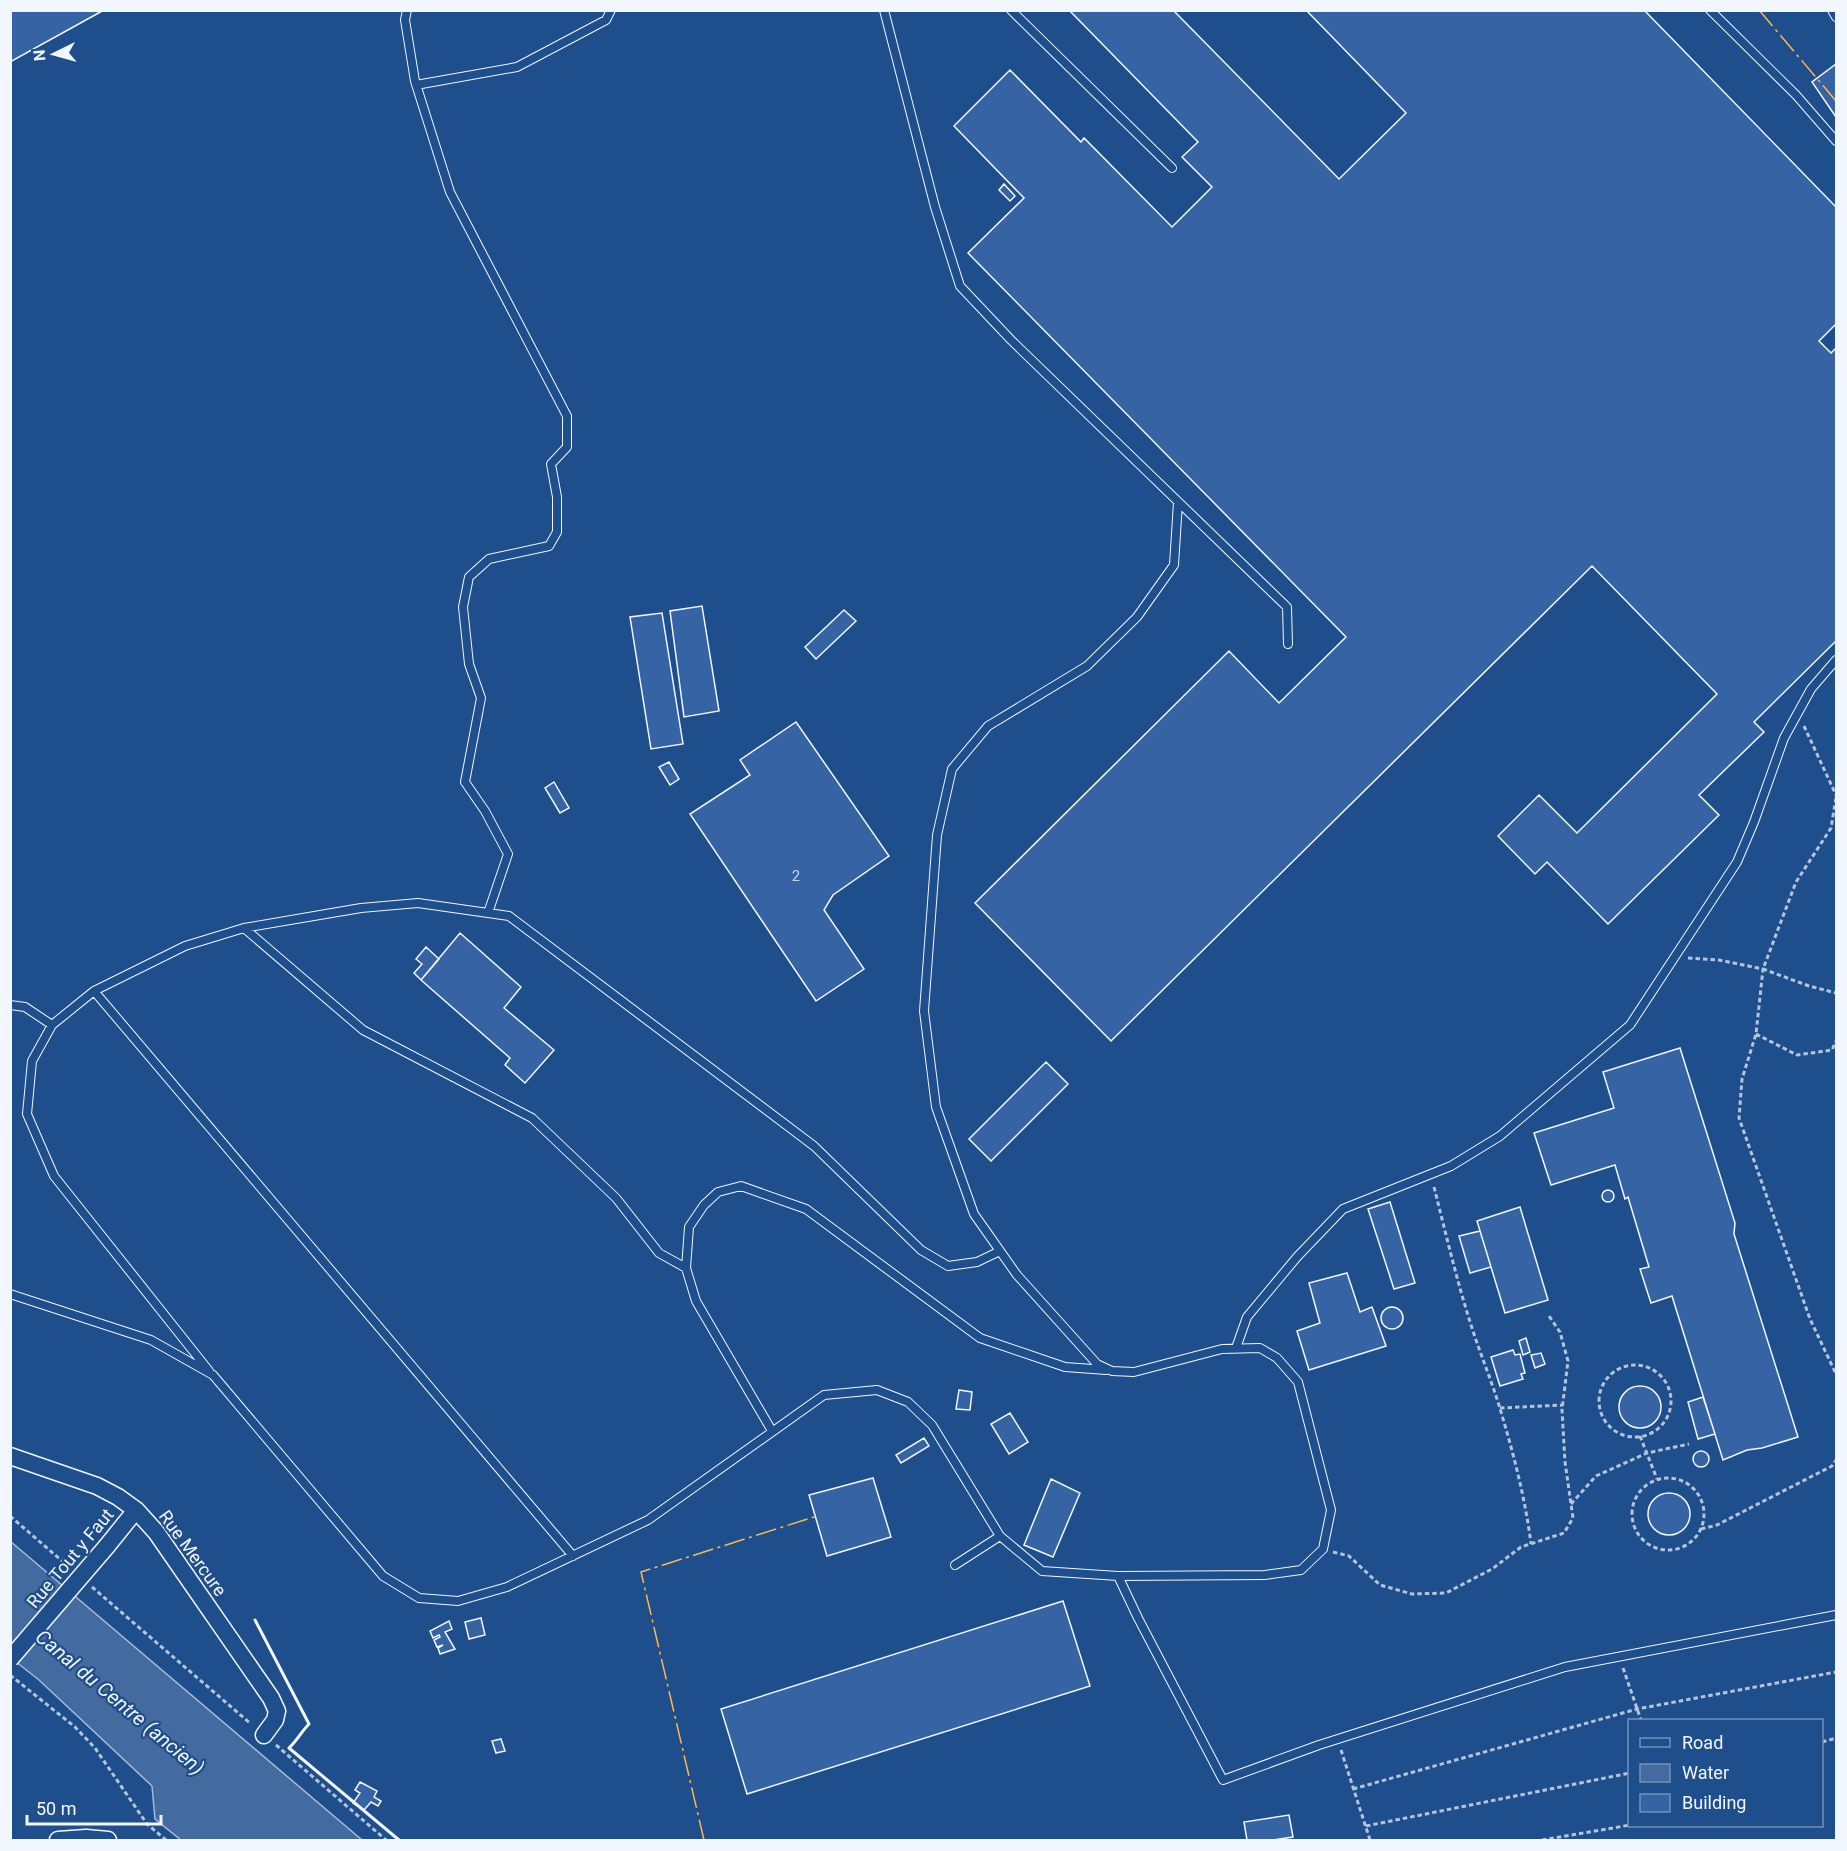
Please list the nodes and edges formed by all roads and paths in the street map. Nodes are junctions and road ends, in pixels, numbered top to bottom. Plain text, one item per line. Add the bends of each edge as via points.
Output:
1 (406, 10) edge
2 (611, 10) edge
3 (884, 10) edge
4 (1011, 10) edge
5 (1710, 10) edge
6 (1832, 10) edge
7 (1836, 16) edge
8 (416, 84) junction
9 (1836, 141) edge
10 (1172, 168) dead end
11 (1178, 502) junction
12 (1288, 644) dead end
13 (1836, 660) edge
14 (1798, 713) junction
15 (1836, 797) edge
16 (488, 913) junction
17 (244, 928) junction
18 (1676, 957) junction
19 (1763, 969) junction
20 (94, 991) junction
21 (1836, 993) edge
22 (10, 1005) edge
23 (52, 1025) junction
24 (1756, 1034) junction
25 (1836, 1041) edge
26 (1431, 1174) junction
27 (1000, 1251) junction
28 (686, 1268) junction
29 (10, 1294) edge
30 (1549, 1316) dead end
31 (1236, 1348) junction
32 (1112, 1371) junction
33 (1836, 1374) edge
34 (213, 1376) junction
35 (1563, 1405) junction
36 (1500, 1408) junction
37 (772, 1431) junction
38 (1640, 1436) junction
39 (1689, 1444) dead end
40 (1647, 1453) junction
41 (10, 1456) edge
42 (1836, 1460) edge
43 (1658, 1480) junction
44 (1571, 1504) junction
45 (136, 1510) junction
46 (10, 1516) edge
47 (1701, 1529) junction
48 (1000, 1536) junction
49 (1531, 1544) junction
50 (1323, 1549) junction
51 (573, 1556) junction
52 (955, 1565) dead end
53 (74, 1571) dead end
54 (1118, 1576) junction
55 (92, 1587) dead end
56 (1836, 1614) edge
57 (1620, 1657) junction
58 (10, 1659) edge
59 (1836, 1672) edge
60 (10, 1676) edge
61 (1637, 1709) junction
62 (1641, 1719) edge
63 (264, 1735) junction
64 (1338, 1740) junction
65 (1628, 1773) edge
66 (1353, 1789) junction
67 (1628, 1825) edge
68 (1366, 1826) junction
69 (58, 1840) edge
70 (108, 1840) edge
71 (166, 1840) edge
72 (386, 1840) edge
73 (1370, 1840) edge
74 (1542, 1840) edge

1 - 8 lane
2 - 8 lane via 606,20 517,67
3 - 11 lane via 935,207 960,286
4 - 10 lane
5 - 9 lane via 1796,94
6 - 7 lane
8 - 16 lane via 450,192 567,416 567,447 551,464 557,497 557,532 549,546 489,559 469,577 463,607 469,664 481,699 465,782 508,854
11 - 12 lane via 1287,607
11 - 27 lane via 1174,565 1137,617 1087,666 988,726 952,769 937,835 924,1011 936,1107 974,1214
13 - 14 lane via 1811,689
14 - 15 path
14 - 18 lane via 1784,738 1737,862
15 - 19 path via 1831,828 1796,882
16 - 17 lane via 418,903 362,908
16 - 27 lane via 509,916 814,1146 921,1250 948,1266 977,1262
17 - 20 lane via 185,946
17 - 28 lane via 363,1030 532,1118 616,1198 659,1253
18 - 19 path
18 - 26 lane via 1630,1025 1500,1136
19 - 21 path
19 - 24 path
20 - 23 lane
20 - 51 lane
22 - 23 lane via 25,1007
23 - 34 lane via 33,1061 27,1114 54,1176
24 - 25 path via 1797,1055 1832,1050
24 - 33 path via 1742,1079 1739,1118 1810,1318
26 - 31 lane via 1343,1209 1247,1317
26 - 36 path via 1453,1269
27 - 32 lane via 1097,1364
28 - 32 lane via 689,1227 718,1192 741,1185 806,1209 980,1338 1065,1367
28 - 37 lane via 696,1301
29 - 34 lane via 151,1340
30 - 35 path via 1560,1332 1568,1361
31 - 32 lane via 1222,1348 1134,1372
31 - 50 lane via 1260,1348 1277,1358 1298,1382 1331,1509
34 - 51 lane via 383,1576 418,1598 458,1602 507,1587
35 - 36 path
35 - 44 path
36 - 49 path via 1526,1506
37 - 48 lane via 824,1395 877,1390 908,1402 933,1425
37 - 51 lane via 648,1520
38 - 38 path via 1661,1426 1671,1404 1665,1381 1658,1373 1636,1364 1614,1371 1605,1380 1599,1402 1608,1424 1628,1436
38 - 40 path
39 - 40 path
40 - 43 path
40 - 44 path via 1596,1476
41 - 45 street, Rue Mercure via 97,1486
42 - 47 path via 1832,1466 1717,1525
43 - 47 path via 1681,1480 1699,1495 1704,1518
43 - 47 path via 1647,1485 1634,1504 1632,1516 1641,1537 1650,1545 1673,1550 1694,1539
44 - 49 path via 1573,1518 1564,1533
45 - 58 street, Rue Tout y Faut, bridge
45 - 63 street, Rue Mercure via 156,1532 272,1698 277,1711
46 - 53 path
48 - 52 lane
48 - 54 lane via 1041,1571
49 - 50 path via 1446,1593 1423,1594 1380,1585 1349,1556
50 - 54 lane via 1301,1570 1265,1575
54 - 64 lane via 1223,1780
55 - 63 path
56 - 57 lane
57 - 61 path
57 - 64 lane via 1565,1667
59 - 61 path
60 - 71 path via 75,1727 95,1748 147,1824
61 - 62 path
61 - 66 path
63 - 72 path
64 - 66 path
65 - 68 path
66 - 68 path
67 - 74 path
68 - 73 path
69 - 70 street

